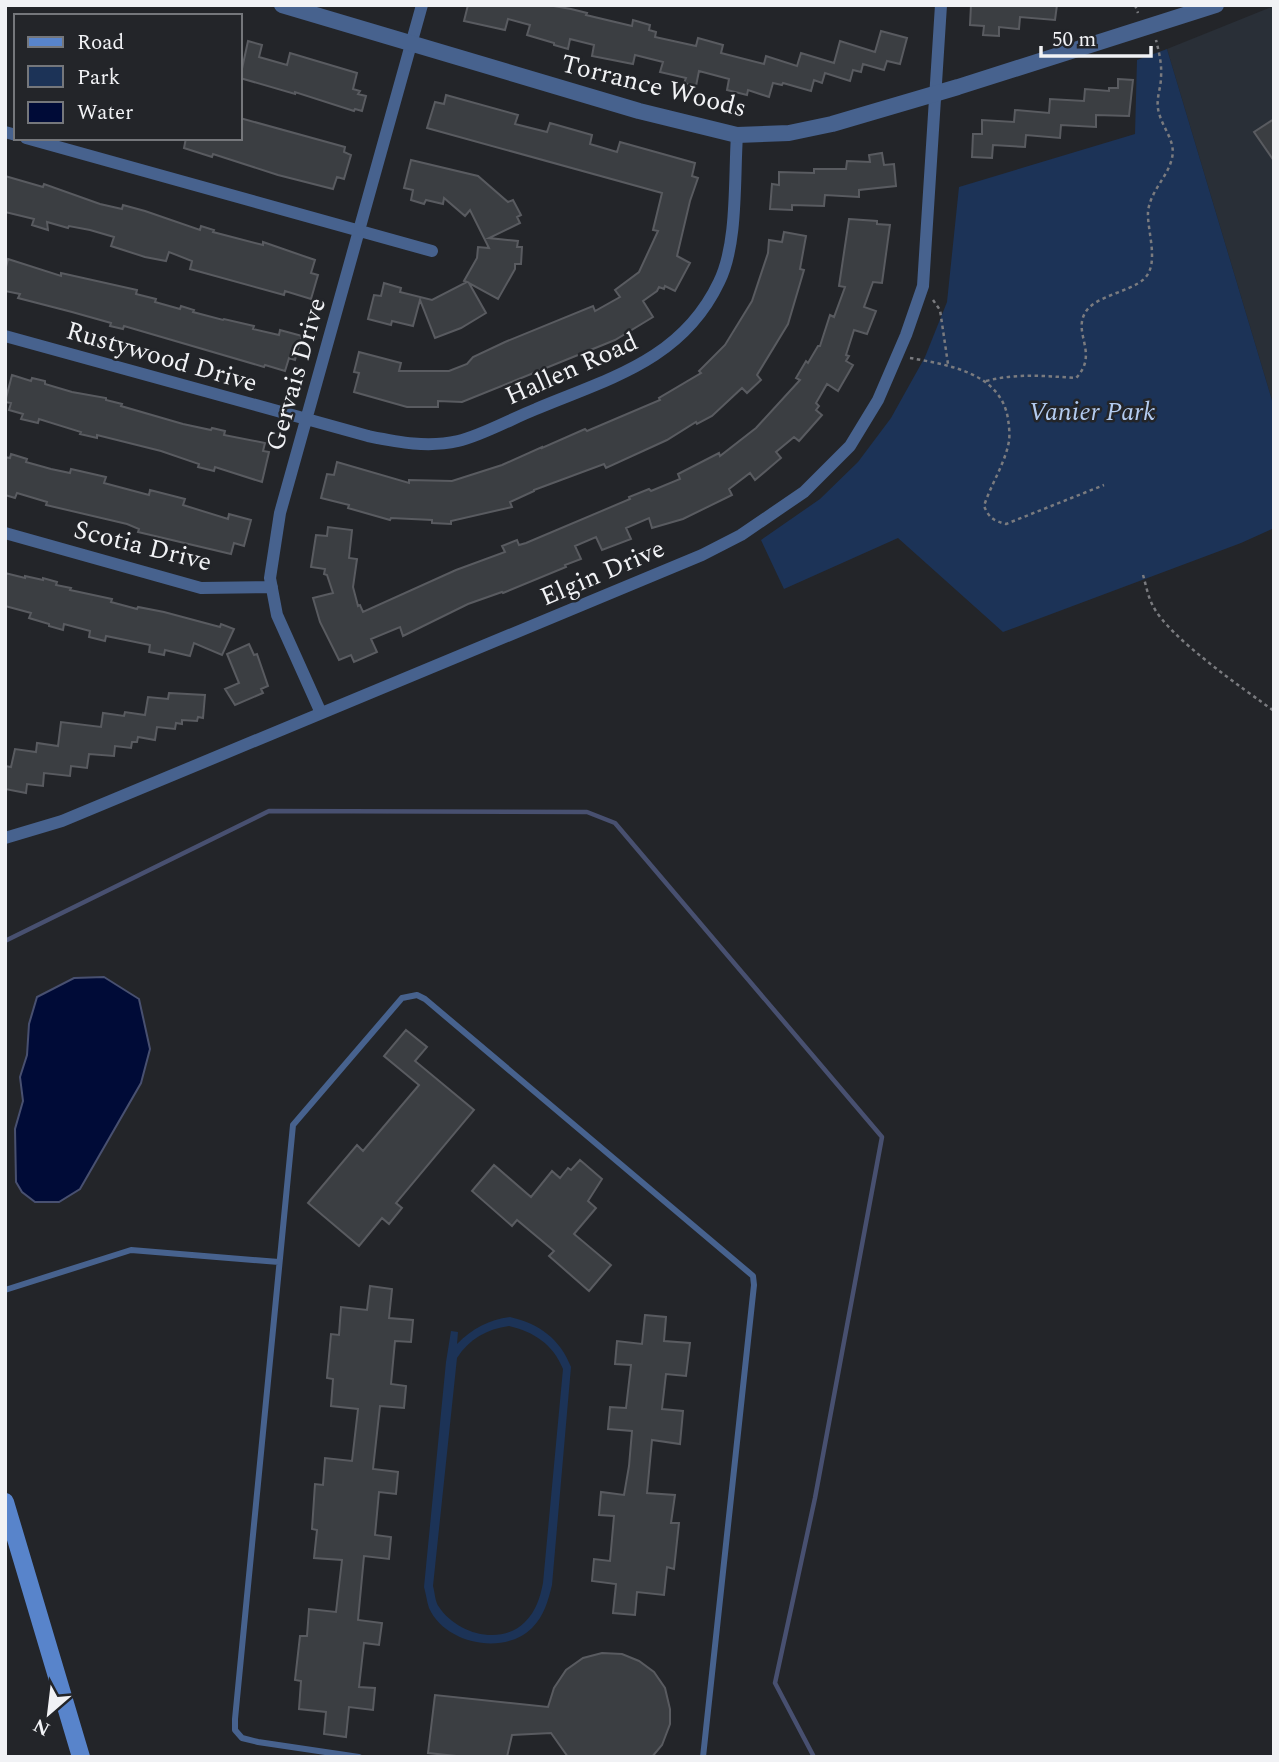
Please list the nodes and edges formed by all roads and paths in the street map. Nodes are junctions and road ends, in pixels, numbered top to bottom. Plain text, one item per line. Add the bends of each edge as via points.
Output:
1 (282, 5) edge
2 (422, 5) edge
3 (941, 5) edge
4 (1216, 5) edge
5 (1152, 26) junction
6 (411, 44) junction
7 (935, 94) junction
8 (737, 135) junction
9 (33, 140) edge
10 (359, 231) junction
11 (432, 251) dead end
12 (923, 286) junction
13 (5, 336) edge
14 (897, 356) junction
15 (948, 365) junction
16 (986, 381) junction
17 (306, 420) junction
18 (1104, 485) dead end
19 (5, 533) edge
20 (1143, 575) dead end
21 (272, 587) junction
22 (1274, 711) edge
23 (321, 713) junction
24 (5, 838) edge
25 (279, 1262) junction
26 (5, 1290) edge
27 (5, 1502) edge
28 (81, 1757) edge
29 (359, 1757) edge
30 (704, 1757) edge

1 - 6 street, Torrance Woods
2 - 6 street, Gervais Drive
3 - 7 street, Elgin Drive
4 - 5 street, Torrance Woods
5 - 7 street, Torrance Woods
5 - 16 path via 1161,60 1157,101 1171,140 1172,158 1148,211 1151,269 1144,279 1084,314 1087,356 1076,378 1033,374
6 - 8 street, Torrance Woods
6 - 10 street, Gervais Drive
7 - 8 street, Torrance Woods via 789,133
7 - 12 street, Elgin Drive
8 - 17 street, Hallen Road via 729,255 720,281 703,312 652,359 459,441 421,446
9 - 10 street
10 - 11 street
10 - 17 street, Gervais Drive
12 - 14 street, Elgin Drive
12 - 15 path via 940,310
13 - 17 street, Rustywood Drive
14 - 15 path
14 - 23 street, Elgin Drive via 850,446 804,492 741,535
15 - 16 path
16 - 18 path via 1006,408 1010,439 984,506 994,522 1006,524
17 - 21 street, Gervais Drive via 280,513
19 - 21 street, Scotia Drive via 201,588
20 - 22 path via 1153,606 1168,626
21 - 23 street, Gervais Drive via 277,615
23 - 24 street, Elgin Drive via 62,821
25 - 26 lane via 131,1250
25 - 29 lane via 235,1730 242,1738 258,1742
25 - 30 lane via 293,1125 402,998 417,995 753,1276
27 - 28 main road

